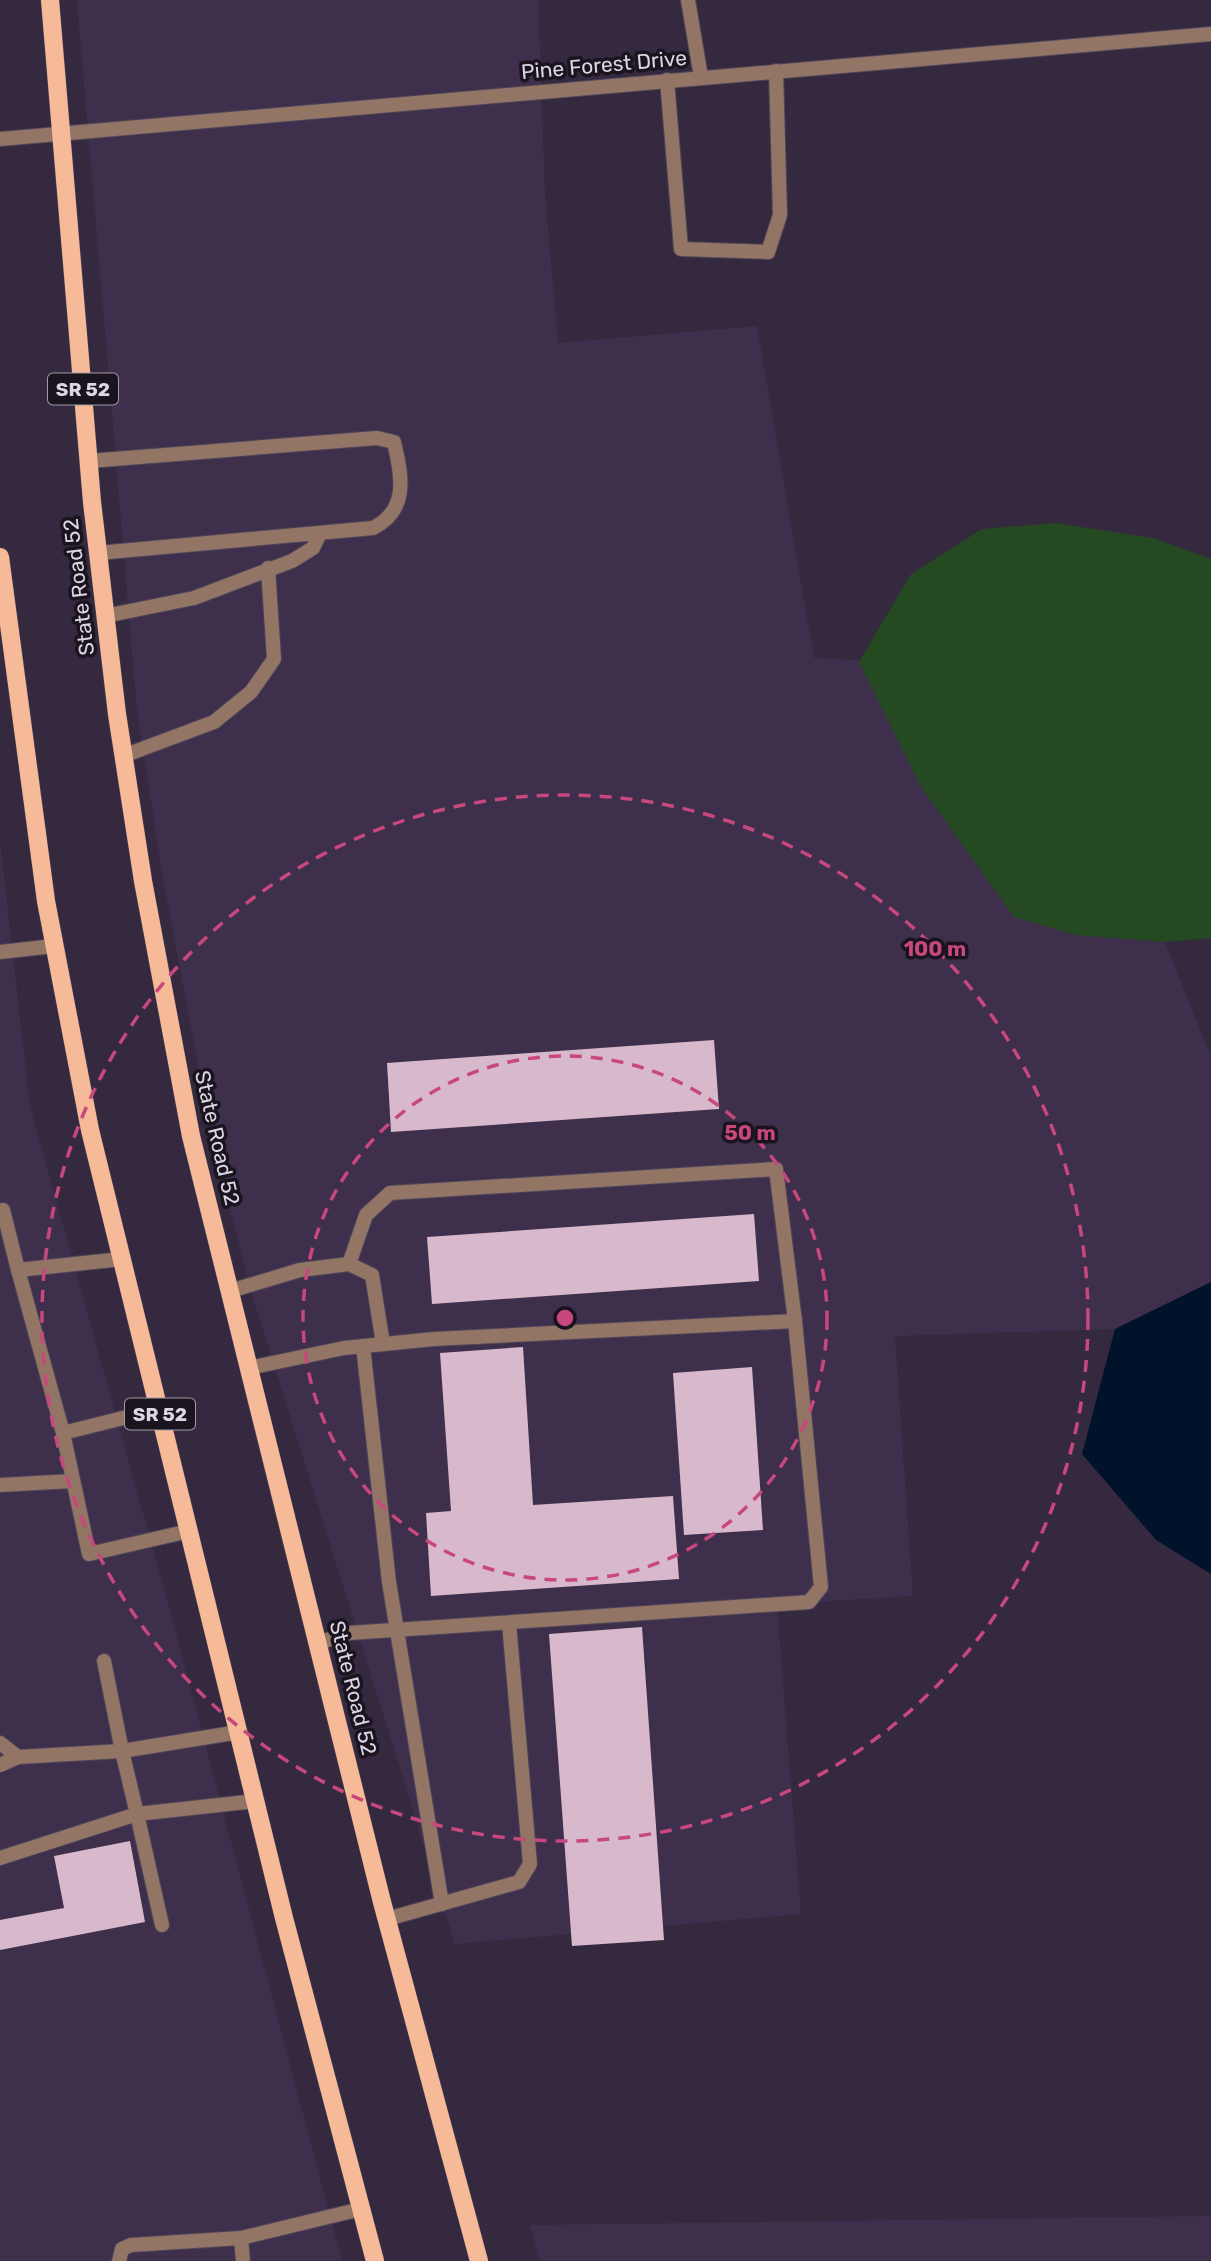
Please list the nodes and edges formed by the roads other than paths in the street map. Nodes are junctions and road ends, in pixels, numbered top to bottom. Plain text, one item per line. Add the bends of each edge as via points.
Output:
1 (50, 0) edge
2 (688, 0) edge
3 (1211, 34) edge
4 (776, 71) junction
5 (701, 77) junction
6 (667, 80) junction
7 (62, 132) junction
8 (0, 139) edge
9 (89, 461) junction
10 (320, 533) junction
11 (98, 553) junction
12 (0, 557) edge
13 (268, 568) junction
14 (105, 616) junction
15 (5, 638) edge
16 (123, 756) junction
17 (54, 946) junction
18 (0, 952) edge
19 (0, 1211) edge
20 (122, 1259) junction
21 (349, 1264) junction
22 (18, 1270) junction
23 (230, 1291) junction
24 (795, 1321) junction
25 (383, 1344) junction
26 (363, 1346) junction
27 (249, 1368) junction
28 (159, 1409) junction
29 (63, 1433) junction
30 (73, 1481) junction
31 (0, 1485) edge
32 (189, 1531) junction
33 (509, 1623) junction
34 (396, 1630) junction
35 (318, 1643) junction
36 (104, 1661) dead end
37 (239, 1732) junction
38 (0, 1743) edge
39 (122, 1752) junction
40 (18, 1757) junction
41 (0, 1765) edge
42 (256, 1801) junction
43 (137, 1814) junction
44 (0, 1858) edge
45 (442, 1903) junction
46 (387, 1919) junction
47 (162, 1925) dead end
48 (361, 2209) junction
49 (241, 2238) junction
50 (119, 2261) edge
51 (243, 2261) edge
52 (374, 2261) edge
53 (480, 2261) edge

1 - 7 main road, State Road 52 / SR 52
2 - 5 street
3 - 4 street, Pine Forest Drive
4 - 5 street, Pine Forest Drive
4 - 6 street via 780,215 768,252 681,249
5 - 6 street, Pine Forest Drive
6 - 7 street, Pine Forest Drive
7 - 8 street, Pine Forest Drive
7 - 9 main road, State Road 52 / SR 52
9 - 10 street via 377,438 394,442 400,490 388,520 373,528
9 - 11 main road, State Road 52 / SR 52
10 - 11 street
10 - 13 street via 313,548
11 - 14 main road, State Road 52 / SR 52
12 - 15 main road, SR 52
13 - 14 street via 194,598
13 - 16 street via 274,659 251,692 214,722
14 - 16 main road, State Road 52 / SR 52
15 - 17 main road, SR 52
16 - 23 main road, State Road 52 / SR 52 via 191,1136
17 - 18 street
17 - 20 main road, SR 52 via 90,1130
19 - 22 street
20 - 22 street
20 - 28 main road, SR 52
21 - 23 street via 300,1270
21 - 24 street via 366,1215 390,1192 776,1169
21 - 25 street via 372,1275
22 - 29 street
23 - 27 main road, State Road 52 / SR 52
24 - 25 street
24 - 33 street via 821,1587 809,1602
25 - 26 street
26 - 27 street
26 - 34 street
27 - 35 main road, State Road 52 / SR 52
28 - 29 street
28 - 32 main road, SR 52
29 - 30 street
30 - 31 street
30 - 32 street via 89,1554
32 - 37 main road, SR 52
33 - 34 street
33 - 45 street via 530,1864 519,1882
34 - 35 street via 349,1633
34 - 45 street
35 - 46 main road, State Road 52 / SR 52
36 - 39 street
37 - 39 street
37 - 42 main road, SR 52
38 - 40 street
39 - 40 street
39 - 43 street
40 - 41 street
42 - 43 street
42 - 48 main road, SR 52
43 - 44 street
43 - 47 street
45 - 46 street
46 - 53 main road, State Road 52 / SR 52
48 - 49 street
48 - 52 main road, SR 52
49 - 50 street via 131,2245 122,2249
49 - 51 street

